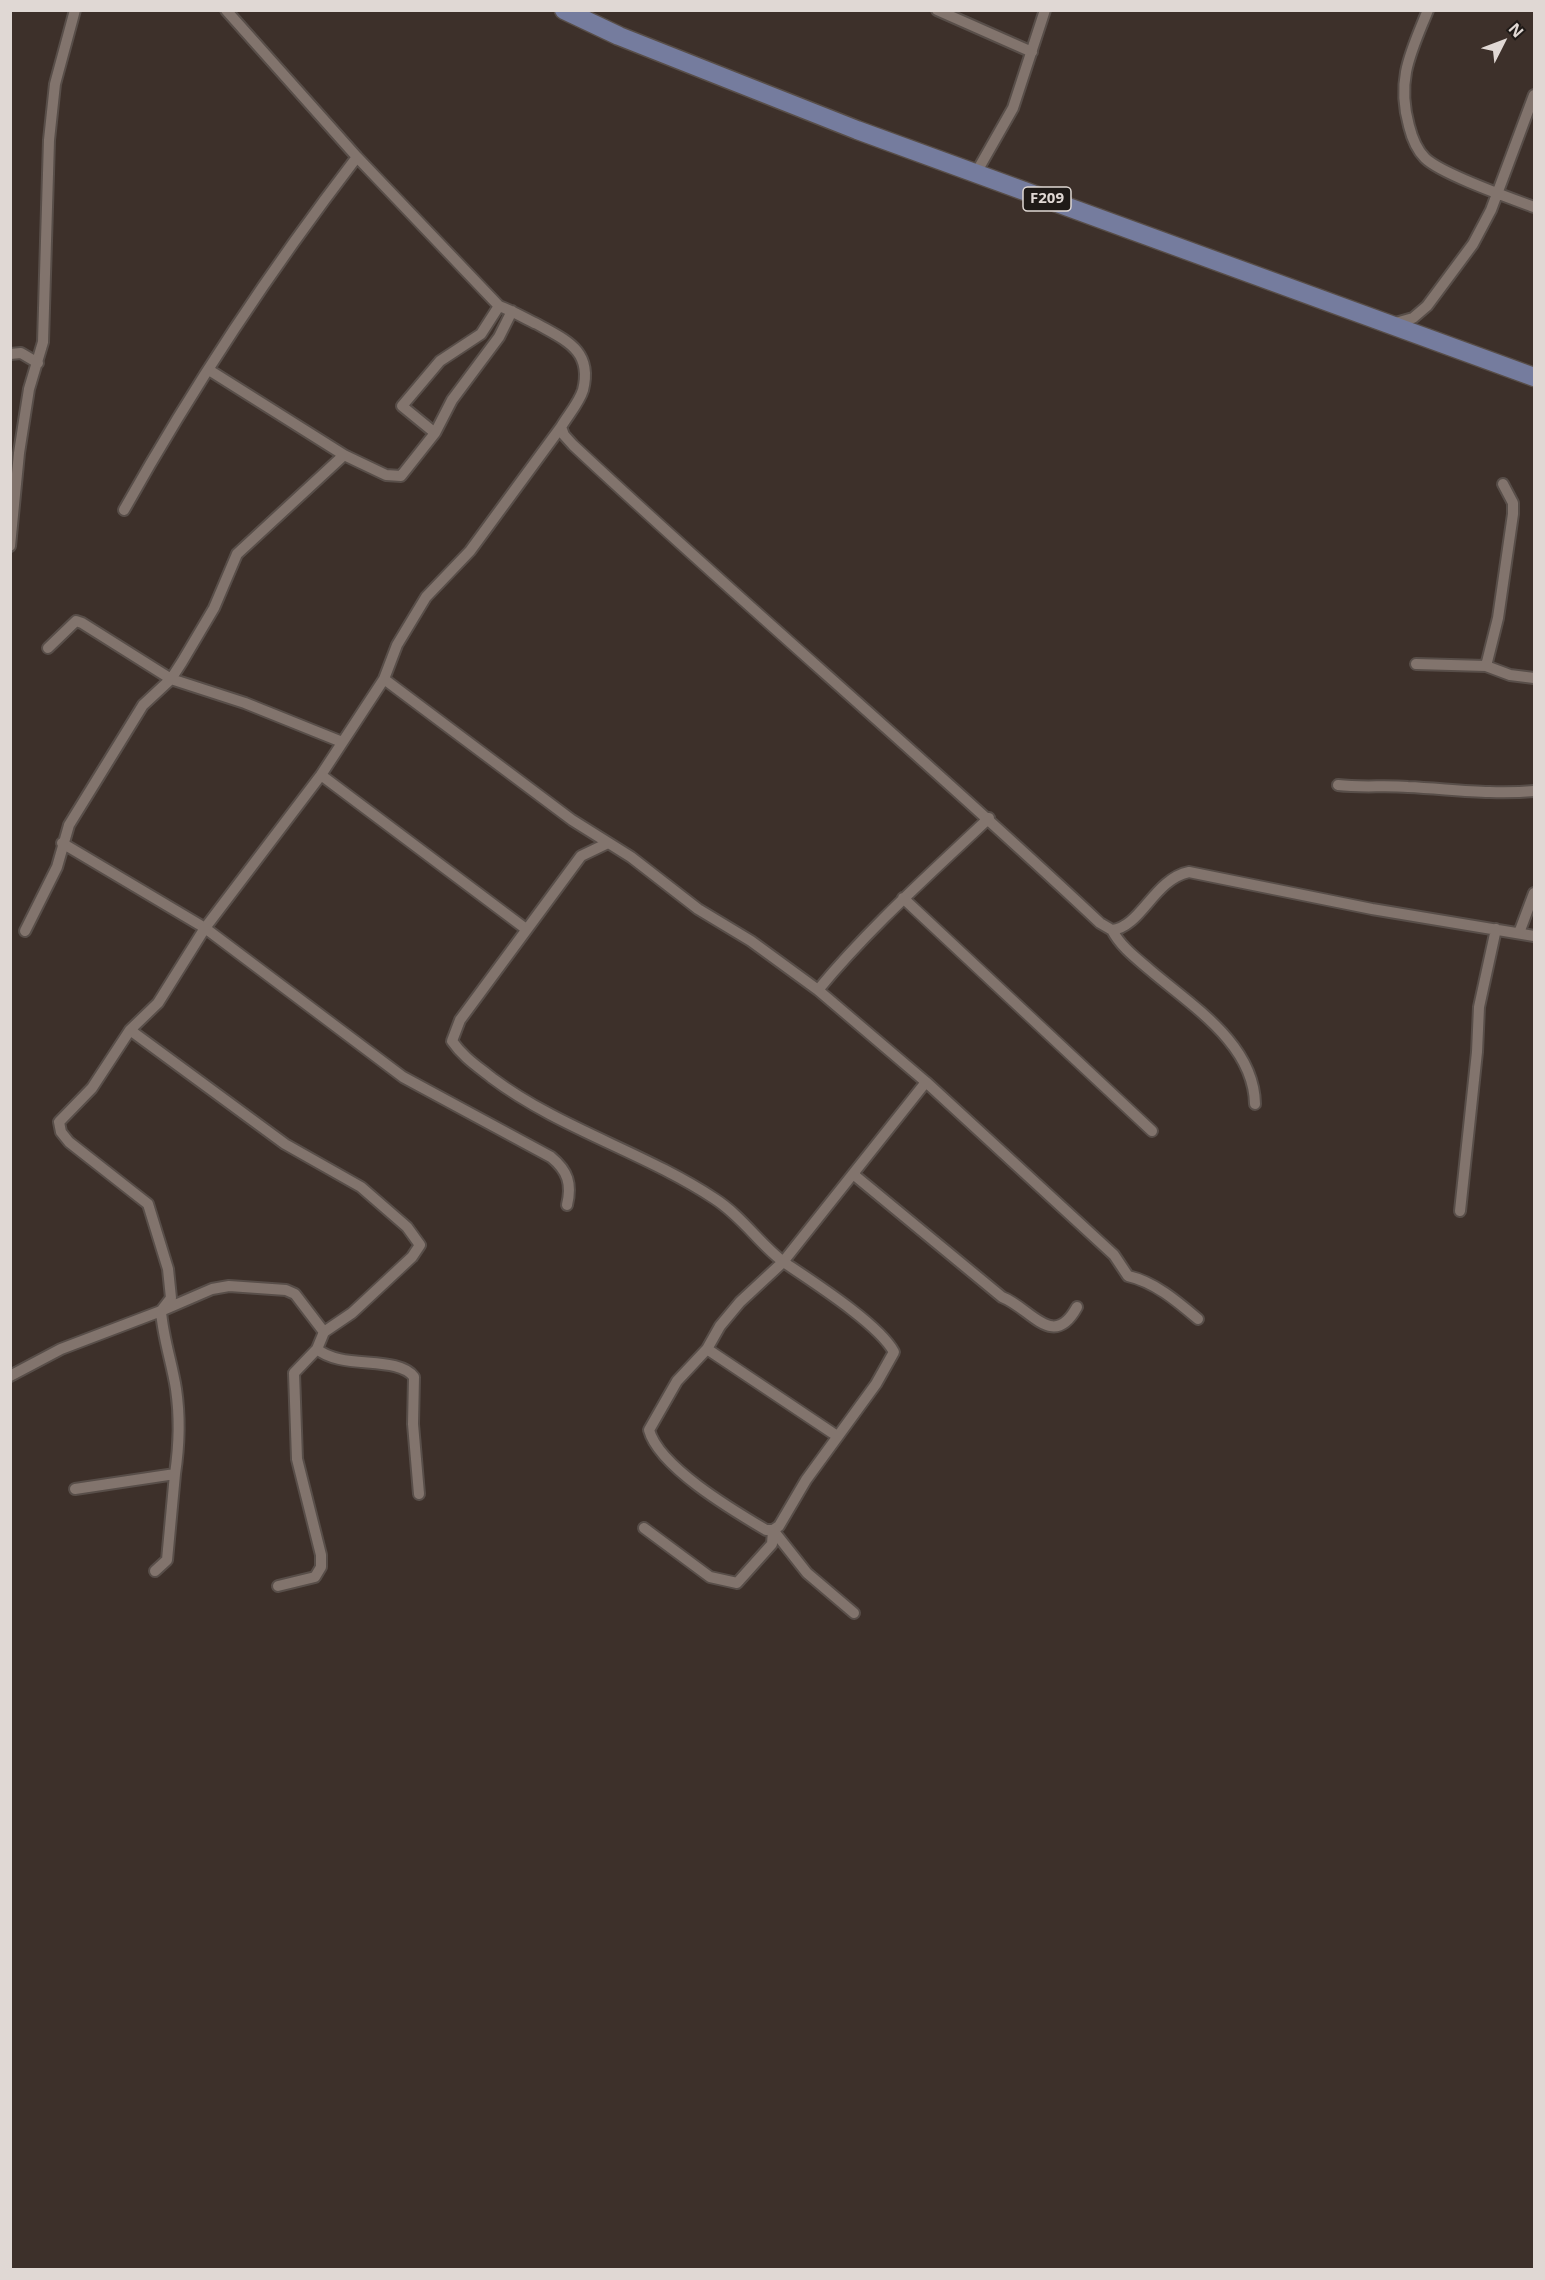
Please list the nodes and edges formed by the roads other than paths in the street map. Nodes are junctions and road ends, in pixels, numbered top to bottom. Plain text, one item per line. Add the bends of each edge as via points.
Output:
1 (75, 10) edge
2 (226, 10) edge
3 (564, 10) edge
4 (937, 10) edge
5 (1045, 10) edge
6 (1428, 10) edge
7 (1032, 52) junction
8 (1534, 95) edge
9 (357, 157) junction
10 (976, 173) junction
11 (1497, 193) junction
12 (1534, 207) edge
13 (499, 306) junction
14 (512, 310) junction
15 (1392, 324) junction
16 (10, 354) edge
17 (38, 363) junction
18 (209, 370) junction
19 (1534, 377) edge
20 (561, 427) junction
21 (435, 433) junction
22 (344, 455) junction
23 (1503, 484) dead end
24 (124, 510) dead end
25 (10, 546) edge
26 (48, 648) dead end
27 (1416, 664) dead end
28 (1486, 666) junction
29 (1534, 678) edge
30 (171, 679) junction
31 (384, 679) junction
32 (342, 742) junction
33 (321, 775) junction
34 (1338, 785) dead end
35 (1534, 791) edge
36 (988, 818) junction
37 (62, 843) junction
38 (606, 844) junction
39 (1534, 893) edge
40 (903, 898) junction
41 (205, 928) junction
42 (526, 929) junction
43 (1496, 929) junction
44 (1112, 930) junction
45 (25, 931) dead end
46 (1520, 933) junction
47 (1534, 936) edge
48 (818, 990) junction
49 (130, 1030) junction
50 (926, 1082) junction
51 (1255, 1104) dead end
52 (1152, 1131) dead end
53 (853, 1174) junction
54 (567, 1205) dead end
55 (1460, 1211) dead end
56 (783, 1262) junction
57 (1077, 1307) dead end
58 (161, 1311) junction
59 (1198, 1319) dead end
60 (324, 1332) junction
61 (317, 1349) junction
62 (707, 1349) junction
63 (10, 1376) edge
64 (837, 1437) junction
65 (175, 1474) junction
66 (75, 1489) dead end
67 (419, 1494) dead end
68 (644, 1528) dead end
69 (773, 1530) junction
70 (155, 1571) dead end
71 (278, 1586) dead end
72 (854, 1613) dead end

1 - 17 street via 55,84 49,141 46,312
2 - 9 street
3 - 10 main road, F209 via 735,82
4 - 7 street
5 - 7 street
6 - 11 street via 1403,80 1403,99 1413,141 1425,159
7 - 10 street via 1013,108
8 - 11 street
9 - 13 street
9 - 18 street via 294,240
10 - 15 main road, F209
11 - 12 street
11 - 15 street via 1484,225 1440,291 1413,318
13 - 14 street
13 - 21 street via 481,334 440,361 402,406
14 - 20 street via 572,343 580,356 583,389
14 - 21 street via 499,337 452,400
15 - 19 main road, F209
16 - 17 street via 21,353
17 - 25 street via 14,486
18 - 22 street
18 - 24 street
20 - 31 street via 470,551 426,597 397,645
20 - 36 street via 573,445 661,529
21 - 22 street via 401,476 386,475
22 - 30 street via 237,554 214,608
23 - 28 street via 1514,514 1498,618
26 - 30 street via 76,621
27 - 28 street
28 - 29 street
30 - 32 street via 245,703
30 - 37 street via 143,705 69,825
31 - 32 street
31 - 38 street
32 - 33 street
33 - 41 street
33 - 42 street
34 - 35 street via 1476,793
36 - 40 street
36 - 44 street
37 - 41 street
37 - 45 street via 57,867
38 - 42 street via 581,856
38 - 48 street
39 - 46 street
40 - 48 street
40 - 52 street
41 - 49 street via 158,1003
41 - 54 street via 403,1077 551,1157 569,1178 572,1187
42 - 56 street via 454,1030 452,1041 462,1055 544,1112 716,1199 744,1221
43 - 44 street via 1189,872 1166,883 1126,925
43 - 46 street
43 - 55 street via 1479,1007 1478,1052
44 - 51 street via 1128,951 1211,1023 1241,1055 1252,1076
46 - 47 street
48 - 50 street
49 - 58 street via 92,1088 59,1126 69,1142 148,1204 171,1292
49 - 60 street via 285,1144 361,1186 417,1237 420,1245 412,1257 352,1313
50 - 53 street
50 - 59 street via 1113,1255 1128,1276 1172,1296
53 - 56 street
53 - 57 street via 1002,1297 1048,1327 1057,1328 1069,1321
56 - 62 street via 740,1302
56 - 64 street via 871,1327 894,1352
58 - 60 street via 212,1289 230,1286 286,1290 295,1294
58 - 63 street via 61,1349
58 - 65 street via 176,1391
60 - 61 street
61 - 67 street via 339,1360 382,1364 411,1372
61 - 71 street via 294,1373 293,1388 297,1459 305,1501 316,1529 321,1567 315,1577
62 - 64 street
62 - 69 street via 677,1381 649,1430 652,1442 708,1492 766,1530
64 - 69 street
65 - 66 street
65 - 70 street via 167,1560
68 - 69 street via 710,1577 737,1583 772,1544
69 - 72 street via 807,1572

